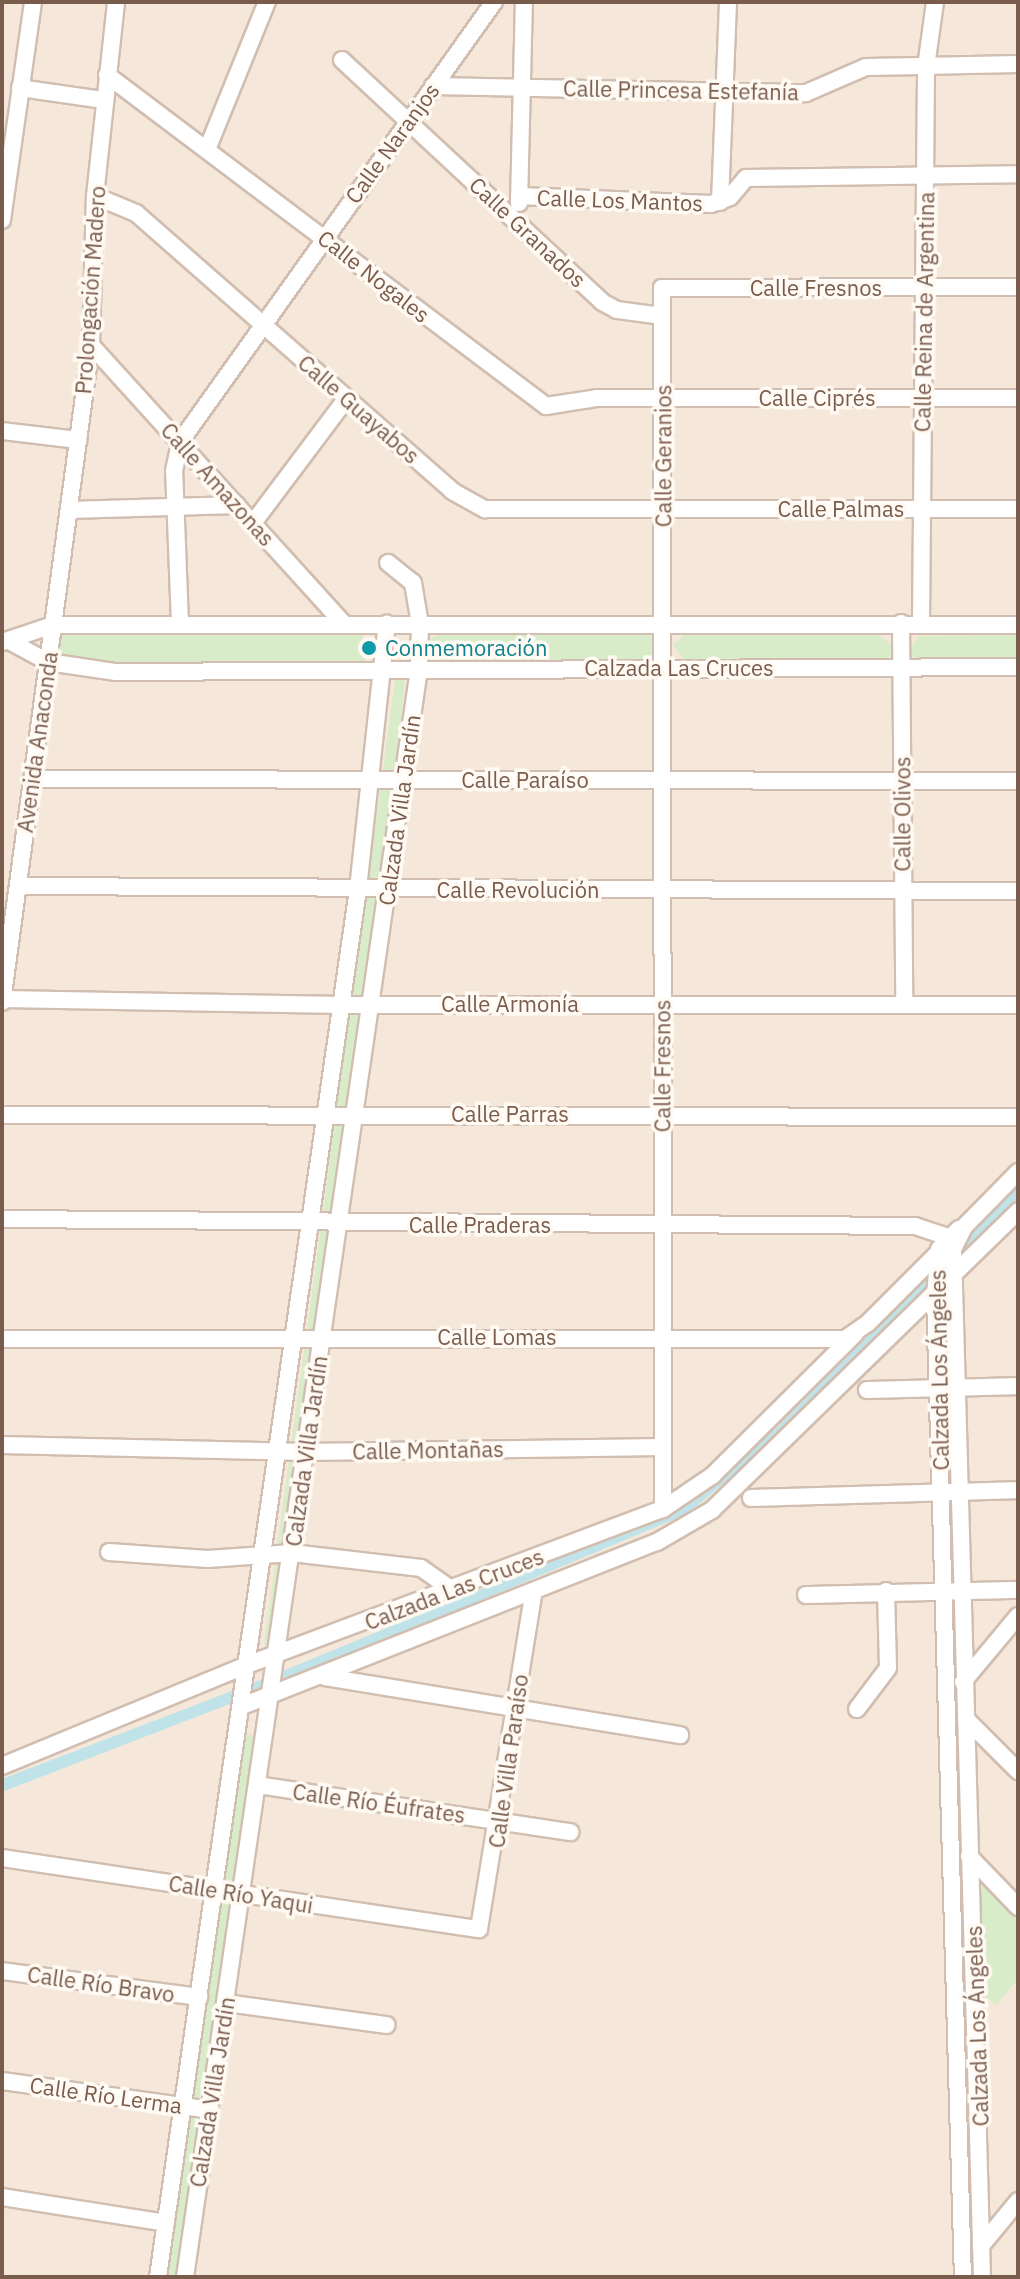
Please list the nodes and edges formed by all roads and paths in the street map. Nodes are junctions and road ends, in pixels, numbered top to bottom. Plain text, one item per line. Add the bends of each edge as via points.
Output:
1 (33, 2) edge
2 (116, 2) edge
3 (267, 2) edge
4 (494, 2) edge
5 (524, 2) edge
6 (728, 2) edge
7 (935, 2) edge
8 (342, 60) dead end
9 (1018, 64) edge
10 (926, 67) junction
11 (107, 75) junction
12 (433, 86) junction
13 (522, 86) junction
14 (20, 88) junction
15 (725, 91) junction
16 (103, 100) junction
17 (407, 121) junction
18 (208, 147) junction
19 (1018, 174) edge
20 (925, 175) junction
21 (95, 196) junction
22 (519, 196) junction
23 (720, 202) junction
24 (2, 220) edge
25 (526, 227) junction
26 (325, 238) junction
27 (924, 287) junction
28 (1018, 287) edge
29 (662, 288) joint
30 (662, 316) junction
31 (263, 325) junction
32 (91, 345) junction
33 (347, 398) junction
34 (663, 398) junction
35 (923, 398) junction
36 (1018, 398) edge
37 (2, 431) edge
38 (78, 440) junction
39 (180, 442) junction
40 (237, 505) junction
41 (175, 507) junction
42 (664, 509) junction
43 (922, 509) junction
44 (1018, 509) edge
45 (69, 510) junction
46 (253, 523) junction
47 (388, 563) dead end
48 (901, 623) junction
49 (921, 623) junction
50 (180, 624) junction
51 (344, 624) junction
52 (387, 624) junction
53 (420, 624) junction
54 (663, 624) junction
55 (53, 625) junction
56 (1018, 625) edge
57 (6, 642) edge
58 (48, 662) junction
59 (901, 666) junction
60 (1018, 667) edge
61 (663, 668) junction
62 (385, 670) junction
63 (419, 670) junction
64 (33, 779) junction
65 (370, 779) junction
66 (403, 779) junction
67 (663, 780) junction
68 (902, 781) junction
69 (1018, 781) edge
70 (18, 886) junction
71 (358, 889) junction
72 (388, 889) junction
73 (663, 890) junction
74 (903, 891) junction
75 (1018, 891) edge
76 (2, 1000) edge
77 (371, 1004) junction
78 (662, 1004) junction
79 (904, 1004) junction
80 (342, 1005) junction
81 (1018, 1005) edge
82 (355, 1113) junction
83 (326, 1114) junction
84 (662, 1114) junction
85 (2, 1115) edge
86 (1018, 1117) edge
87 (1018, 1172) edge
88 (1015, 1217) edge
89 (2, 1219) edge
90 (310, 1225) junction
91 (339, 1225) junction
92 (662, 1225) junction
93 (950, 1244) junction
94 (954, 1272) junction
95 (936, 1292) junction
96 (856, 1333) junction
97 (294, 1335) junction
98 (323, 1335) junction
99 (662, 1338) junction
100 (2, 1339) edge
101 (1018, 1386) edge
102 (958, 1387) junction
103 (938, 1388) junction
104 (867, 1390) dead end
105 (2, 1445) edge
106 (662, 1447) junction
107 (278, 1448) junction
108 (306, 1452) junction
109 (1018, 1490) edge
110 (961, 1492) junction
111 (941, 1493) junction
112 (751, 1498) dead end
113 (663, 1509) junction
114 (109, 1552) dead end
115 (292, 1553) junction
116 (263, 1555) junction
117 (943, 1589) junction
118 (452, 1590) junction
119 (964, 1590) junction
120 (1018, 1590) edge
121 (534, 1591) junction
122 (886, 1591) junction
123 (806, 1595) dead end
124 (1015, 1625) edge
125 (277, 1657) junction
126 (247, 1665) junction
127 (323, 1677) junction
128 (966, 1679) junction
129 (271, 1696) junction
130 (947, 1700) junction
131 (242, 1706) junction
132 (516, 1709) junction
133 (857, 1709) dead end
134 (968, 1721) junction
135 (680, 1735) dead end
136 (2, 1766) edge
137 (1018, 1771) edge
138 (258, 1785) junction
139 (499, 1821) junction
140 (570, 1832) dead end
141 (950, 1842) junction
142 (2, 1858) edge
143 (972, 1859) junction
144 (215, 1890) junction
145 (242, 1894) junction
146 (1018, 1907) edge
147 (479, 1929) joint
148 (2, 1971) edge
149 (976, 1982) junction
150 (956, 1983) junction
151 (199, 1997) junction
152 (226, 2003) junction
153 (387, 2025) dead end
154 (2, 2081) edge
155 (183, 2106) junction
156 (210, 2110) junction
157 (961, 2126) junction
158 (979, 2126) junction
159 (2, 2197) edge
160 (1018, 2201) edge
161 (166, 2223) junction
162 (982, 2245) junction
163 (963, 2269) edge
164 (158, 2277) edge
165 (185, 2277) edge
166 (982, 2277) edge

1 - 14 street
2 - 11 street, Prolongación Madero
3 - 18 street
4 - 12 street, Calle Naranjos
5 - 13 street
6 - 15 street
7 - 10 street, Calle Reina de Argentina
8 - 17 street, Calle Granados
9 - 10 street, Calle Princesa Estefanía
10 - 15 street, Calle Princesa Estefanía via 856,68 831,86 806,93
10 - 20 street, Calle Reina de Argentina
11 - 16 street, Prolongación Madero
11 - 18 street, Calle Nogales
12 - 13 street, Calle Princesa Estefanía
12 - 17 street, Calle Naranjos
13 - 15 street, Calle Princesa Estefanía
13 - 22 street
14 - 16 street
14 - 24 street
15 - 23 street
16 - 21 street, Prolongación Madero
17 - 25 street, Calle Granados
17 - 26 street, Calle Naranjos
18 - 26 street, Calle Nogales
19 - 20 street
20 - 23 street via 746,178
20 - 27 street, Calle Reina de Argentina
21 - 31 street, Calle Guayabos via 136,213
21 - 32 street, Prolongación Madero
22 - 23 street, Calle Los Mantos
22 - 25 street via 519,216
25 - 30 street, Calle Granados via 602,302 617,310
26 - 31 street, Calle Naranjos
26 - 34 street, Calle Nogales via 534,402 546,406 583,399
27 - 28 street, Calle Fresnos
27 - 29 street, Calle Fresnos
27 - 35 street, Calle Reina de Argentina
29 - 30 street, Calle Geranios
30 - 34 street, Calle Geranios
31 - 33 street, Calle Guayabos
31 - 39 street, Calle Naranjos
32 - 38 street, Prolongación Madero
32 - 39 street, Calle Amazonas
33 - 42 street, Calle Guayabos via 452,491 485,509
33 - 46 street
34 - 35 street, Calle Ciprés
34 - 42 street, Calle Geranios
35 - 36 street, Calle Ciprés
35 - 43 street, Calle Reina de Argentina
37 - 38 street
38 - 45 street, Prolongación Madero
39 - 40 street, Calle Amazonas
39 - 41 street
40 - 41 street
40 - 46 street, Calle Amazonas
41 - 45 street
41 - 50 street
42 - 43 street, Calle Palmas
42 - 54 street, Calle Geranios
43 - 44 street, Calle Palmas
43 - 49 street, Calle Reina de Argentina
45 - 55 street, Prolongación Madero
46 - 51 street, Calle Amazonas
47 - 53 street, Calzada Villa Jardín via 413,583
48 - 49 street, Calzada Las Cruces
48 - 54 street, Calzada Las Cruces
48 - 59 street, Calle Olivos
49 - 56 street, Calzada Las Cruces
50 - 51 street, Calzada Las Cruces
50 - 55 street, Calzada Las Cruces
51 - 52 street, Calzada Las Cruces
52 - 53 street, Calzada Las Cruces
52 - 62 street, Calzada Villa Jardín
53 - 54 street, Calzada Las Cruces
53 - 63 street, Calzada Villa Jardín
54 - 61 street, Calle Fresnos
55 - 57 street, Calzada Las Cruces
55 - 58 street, Avenida Anaconda
57 - 58 street, Calzada Las Cruces
58 - 62 street, Calzada Las Cruces via 116,672
58 - 64 street, Avenida Anaconda
59 - 60 street, Calzada Las Cruces
59 - 61 street, Calzada Las Cruces
59 - 68 street, Calle Olivos
61 - 63 street, Calzada Las Cruces
61 - 67 street, Calle Fresnos
62 - 63 street, Calzada Las Cruces
62 - 65 street, Calzada Villa Jardín
63 - 66 street, Calzada Villa Jardín
64 - 65 street, Calle Paraíso
64 - 70 street, Avenida Anaconda
65 - 66 street, Calle Paraíso
65 - 71 street, Calzada Villa Jardín
66 - 67 street, Calle Paraíso
66 - 72 street, Calzada Villa Jardín
67 - 68 street, Calle Paraíso
67 - 73 street, Calle Fresnos
68 - 69 street, Calle Paraíso
68 - 74 street, Calle Olivos
70 - 71 street, Calle Revolución
70 - 76 street, Avenida Anaconda
71 - 72 street, Calle Revolución
71 - 80 street, Calzada Villa Jardín
72 - 73 street, Calle Revolución
72 - 77 street, Calzada Villa Jardín
73 - 74 street, Calle Revolución
73 - 78 street, Calle Fresnos
74 - 75 street, Calle Revolución
74 - 79 street, Calle Olivos
76 - 80 street, Calle Armonía
77 - 78 street, Calle Armonía
77 - 80 street, Calle Armonía
77 - 82 street, Calzada Villa Jardín
78 - 79 street, Calle Armonía
78 - 84 street, Calle Fresnos
79 - 81 street, Calle Armonía
80 - 83 street, Calzada Villa Jardín
82 - 83 street, Calle Parras
82 - 84 street, Calle Parras
82 - 91 street, Calzada Villa Jardín
83 - 85 street, Calle Parras
83 - 90 street, Calzada Villa Jardín
84 - 86 street, Calle Parras
84 - 92 street, Calle Fresnos
87 - 93 street
88 - 94 street, Calzada Las Cruces
89 - 90 street, Calle Praderas
90 - 91 street, Calle Praderas
90 - 97 street, Calzada Villa Jardín
91 - 92 street, Calle Praderas
91 - 98 street, Calzada Villa Jardín
92 - 93 street, Calle Praderas via 915,1226
92 - 99 street, Calle Fresnos
93 - 94 street, Calzada Los Ángeles
93 - 95 street, Calzada Los Ángeles
93 - 96 street
94 - 95 street, Calzada Las Cruces
94 - 102 street, Calzada Los Ángeles
95 - 103 street, Calzada Los Ángeles
95 - 121 street, Calzada Las Cruces via 712,1510 657,1542
96 - 99 street, Calle Lomas via 831,1340
96 - 113 street, Calzada Las Cruces via 713,1475
97 - 98 street, Calle Lomas
97 - 100 street, Calle Lomas
97 - 107 street, Calzada Villa Jardín
98 - 99 street, Calle Lomas
98 - 108 street, Calzada Villa Jardín
99 - 106 street, Calle Fresnos
101 - 102 street
102 - 103 street
102 - 110 street, Calzada Los Ángeles
103 - 104 street
103 - 111 street, Calzada Los Ángeles
105 - 107 street, Calle Montañas
106 - 108 street, Calle Montañas
106 - 113 street, Calle Fresnos
107 - 108 street, Calle Montañas
107 - 116 street, Calzada Villa Jardín
108 - 115 street, Calzada Villa Jardín
109 - 110 street
110 - 111 street
110 - 119 street, Calzada Los Ángeles
111 - 112 street
111 - 117 street, Calzada Los Ángeles
113 - 118 street, Calzada Las Cruces
114 - 116 street via 208,1559
115 - 116 street
115 - 118 street via 421,1568
115 - 125 street, Calzada Villa Jardín
116 - 126 street, Calzada Villa Jardín
117 - 119 street
117 - 122 street
117 - 130 street, Calzada Los Ángeles
118 - 125 street, Calzada Las Cruces
119 - 120 street
119 - 128 street, Calzada Los Ángeles
121 - 127 street, Calzada Las Cruces
121 - 132 street, Calle Villa Paraíso
122 - 123 street
122 - 133 street via 888,1668
124 - 128 street
125 - 126 street, Calzada Las Cruces
125 - 129 street, Calzada Villa Jardín
126 - 131 street, Calzada Villa Jardín
126 - 136 street, Calzada Las Cruces
127 - 129 street, Calzada Las Cruces
127 - 132 street
128 - 130 street
128 - 134 street, Calzada Los Ángeles
129 - 131 street, Calzada Las Cruces
129 - 138 street, Calzada Villa Jardín
130 - 134 street
130 - 141 street, Calzada Los Ángeles
131 - 144 street, Calzada Villa Jardín
132 - 135 street
132 - 139 street, Calle Villa Paraíso
134 - 137 street
134 - 143 street, Calzada Los Ángeles
138 - 139 street, Calle Río Éufrates
138 - 145 street, Calzada Villa Jardín
139 - 140 street, Calle Río Éufrates
139 - 147 street, Calle Villa Paraíso
141 - 143 street
141 - 150 street, Calzada Los Ángeles
142 - 144 street, Calle Río Yaqui
143 - 146 street
143 - 149 street, Calzada Los Ángeles
144 - 145 street, Calle Río Yaqui
144 - 151 street, Calzada Villa Jardín
145 - 147 street, Calle Río Yaqui
145 - 152 street, Calzada Villa Jardín
148 - 151 street, Calle Río Bravo
149 - 150 street
149 - 158 street, Calzada Los Ángeles
150 - 157 street, Calzada Los Ángeles
151 - 155 street, Calzada Villa Jardín
152 - 153 street
152 - 156 street, Calzada Villa Jardín
154 - 155 street, Calle Río Lerma
155 - 156 street, Calle Río Lerma
155 - 161 street, Calzada Villa Jardín
156 - 165 street, Calzada Villa Jardín
157 - 158 street
157 - 163 street, Calzada Los Ángeles
158 - 162 street, Calzada Los Ángeles
159 - 161 street
160 - 162 street
161 - 164 street, Calzada Villa Jardín
162 - 163 street
162 - 166 street, Calzada Los Ángeles

